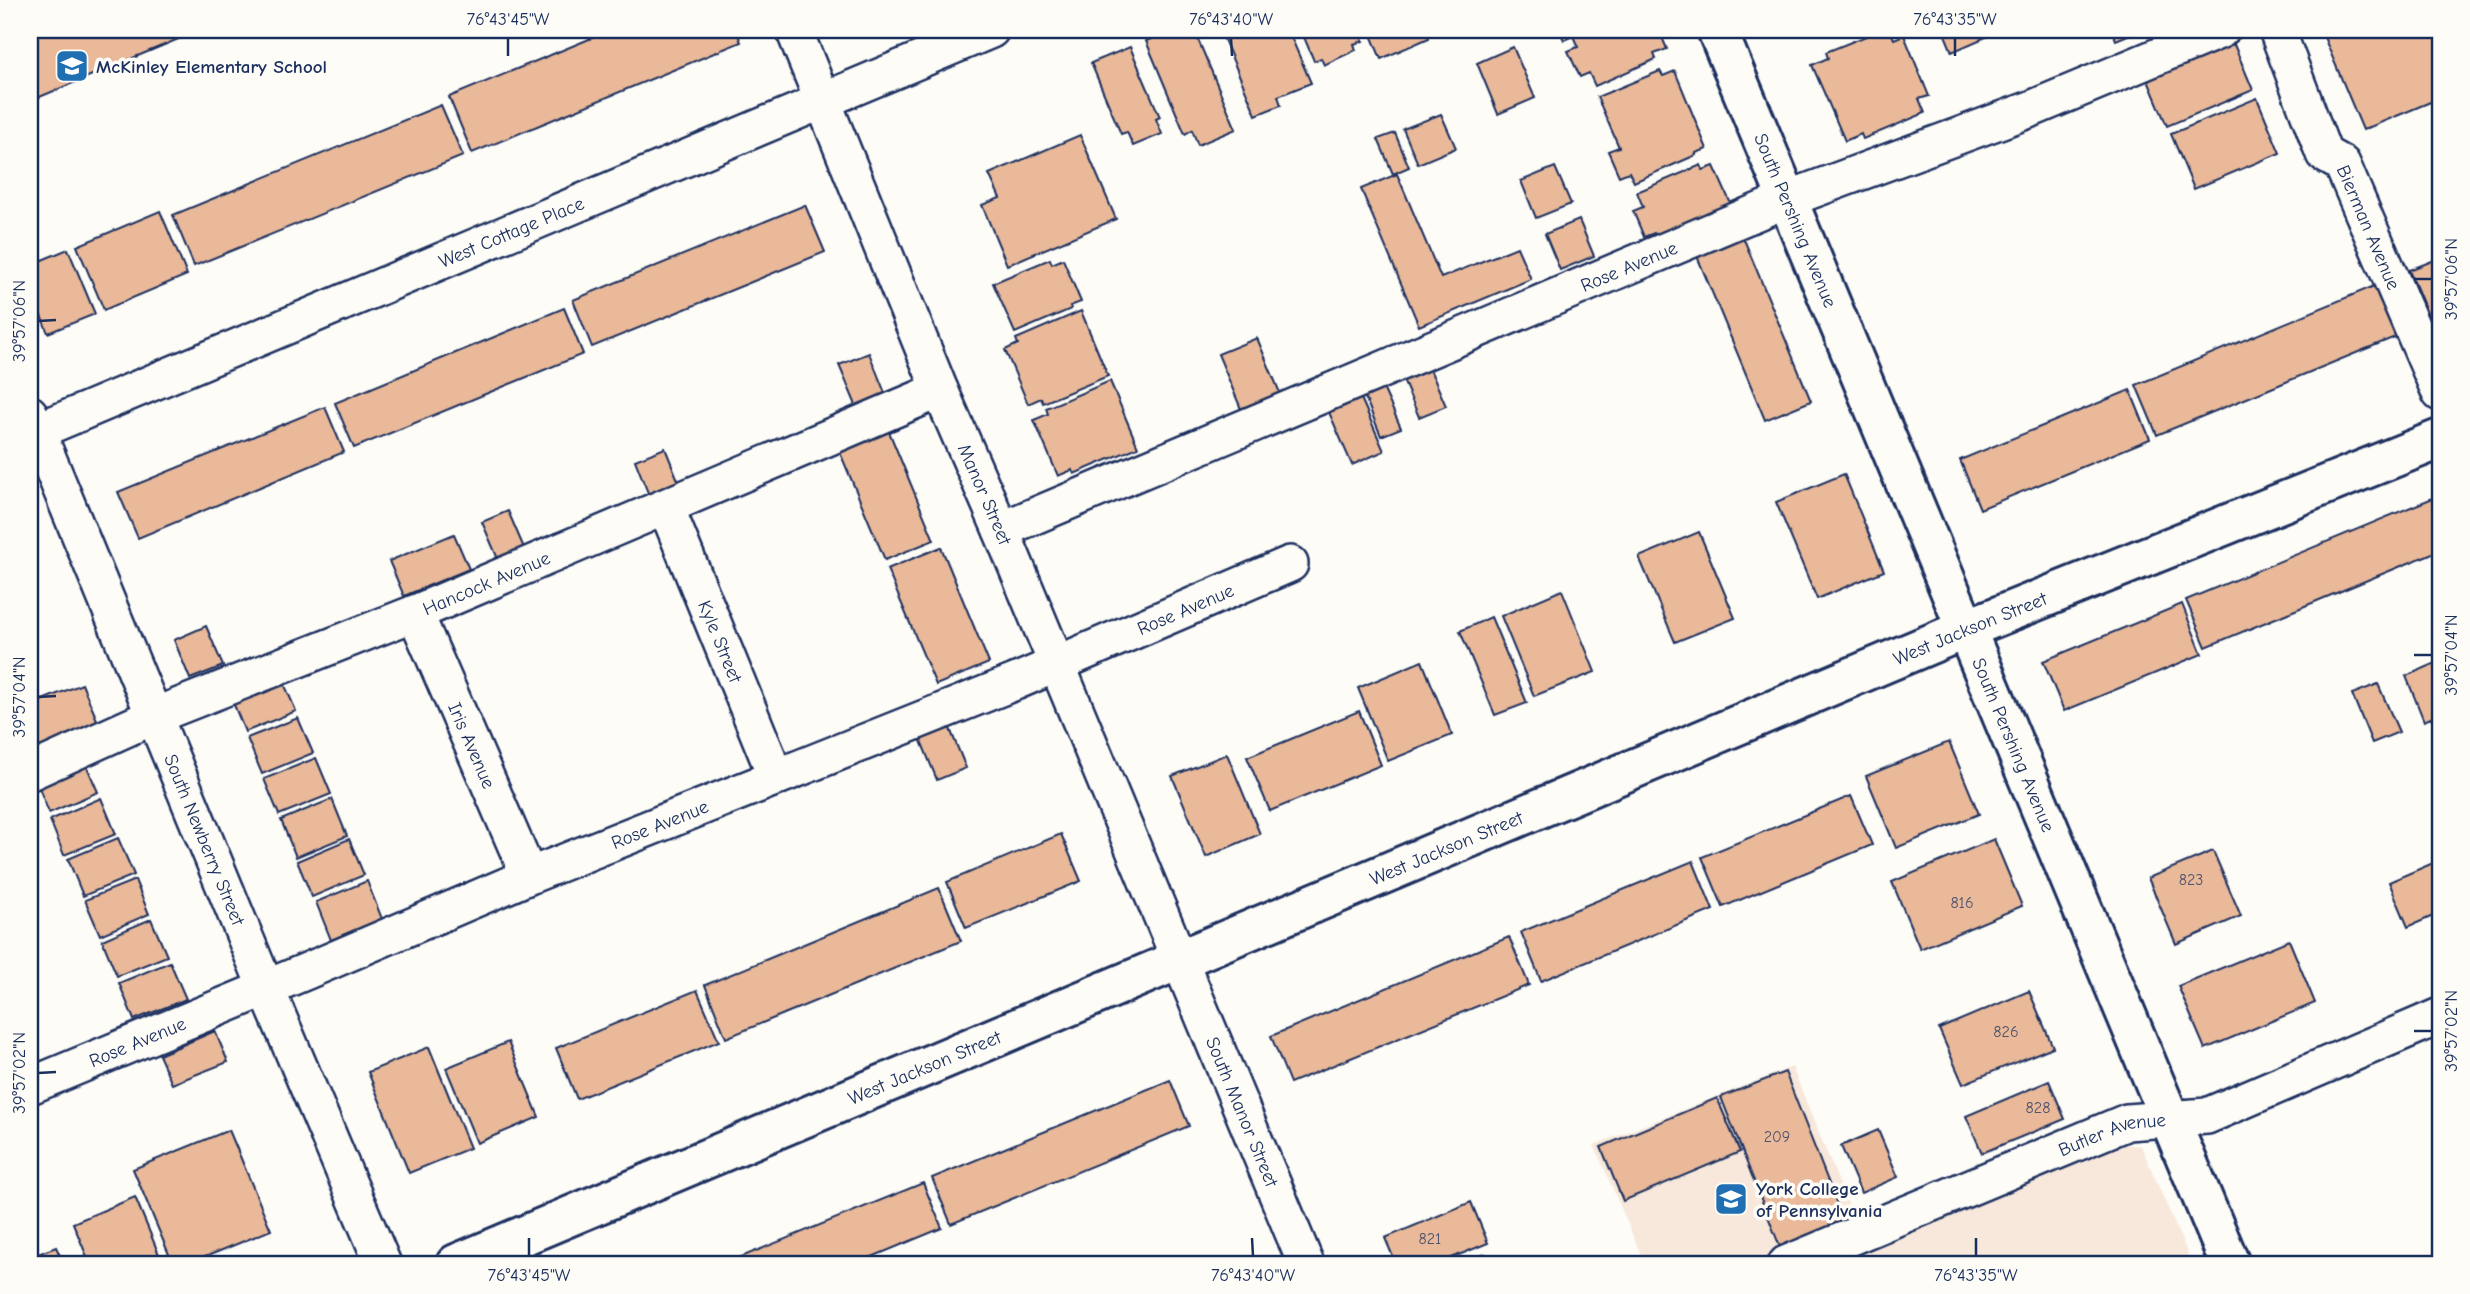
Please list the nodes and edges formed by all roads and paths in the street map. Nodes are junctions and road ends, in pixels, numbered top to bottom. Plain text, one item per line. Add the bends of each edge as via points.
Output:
1 (794, 30) edge
2 (991, 30) edge
3 (1717, 30) edge
4 (2221, 30) edge
5 (2277, 30) edge
6 (821, 101) junction
7 (1788, 199) junction
8 (940, 390) junction
9 (2440, 393) edge
10 (32, 426) edge
11 (2440, 439) edge
12 (666, 507) junction
13 (1001, 530) junction
14 (1290, 564) dead end
15 (415, 613) junction
16 (1966, 629) junction
17 (1056, 665) junction
18 (154, 716) junction
19 (30, 772) edge
20 (776, 776) junction
21 (529, 876) junction
22 (1178, 959) junction
23 (266, 988) junction
24 (2440, 1016) edge
25 (30, 1086) edge
26 (2170, 1119) junction
27 (383, 1264) edge
28 (456, 1264) edge
29 (1306, 1264) edge
30 (1786, 1264) edge
31 (2230, 1264) edge

1 - 6 street, Manor Street
2 - 6 street, West Cottage Place
3 - 7 street, South Pershing Avenue
4 - 7 street, Rose Avenue via 2031,109
5 - 9 street, Bierman Avenue via 2324,154 2342,164
6 - 8 street, Manor Street
6 - 10 street, West Cottage Place
7 - 13 street, Rose Avenue
7 - 16 street, South Pershing Avenue
8 - 12 street, Hancock Avenue
8 - 13 street, Manor Street
10 - 18 street, South Newberry Street
11 - 16 street, West Jackson Street
12 - 15 street, Hancock Avenue
12 - 20 street, Kyle Street
13 - 17 street, Manor Street
14 - 17 street, Rose Avenue
15 - 18 street, Hancock Avenue
15 - 21 street, Iris Avenue
16 - 22 street, West Jackson Street
16 - 26 street, South Pershing Avenue
17 - 20 street, Rose Avenue
17 - 22 street, Manor Street
18 - 19 street, Hancock Avenue
18 - 23 street, South Newberry Street
20 - 21 street, Rose Avenue
21 - 23 street, Rose Avenue
22 - 28 street, West Jackson Street
22 - 29 street, South Manor Street
23 - 25 street, Rose Avenue
23 - 27 street, South Newberry Street
24 - 26 street, Butler Avenue via 2207,1116
26 - 30 street, Butler Avenue via 2127,1122
26 - 31 street, South Pershing Avenue

